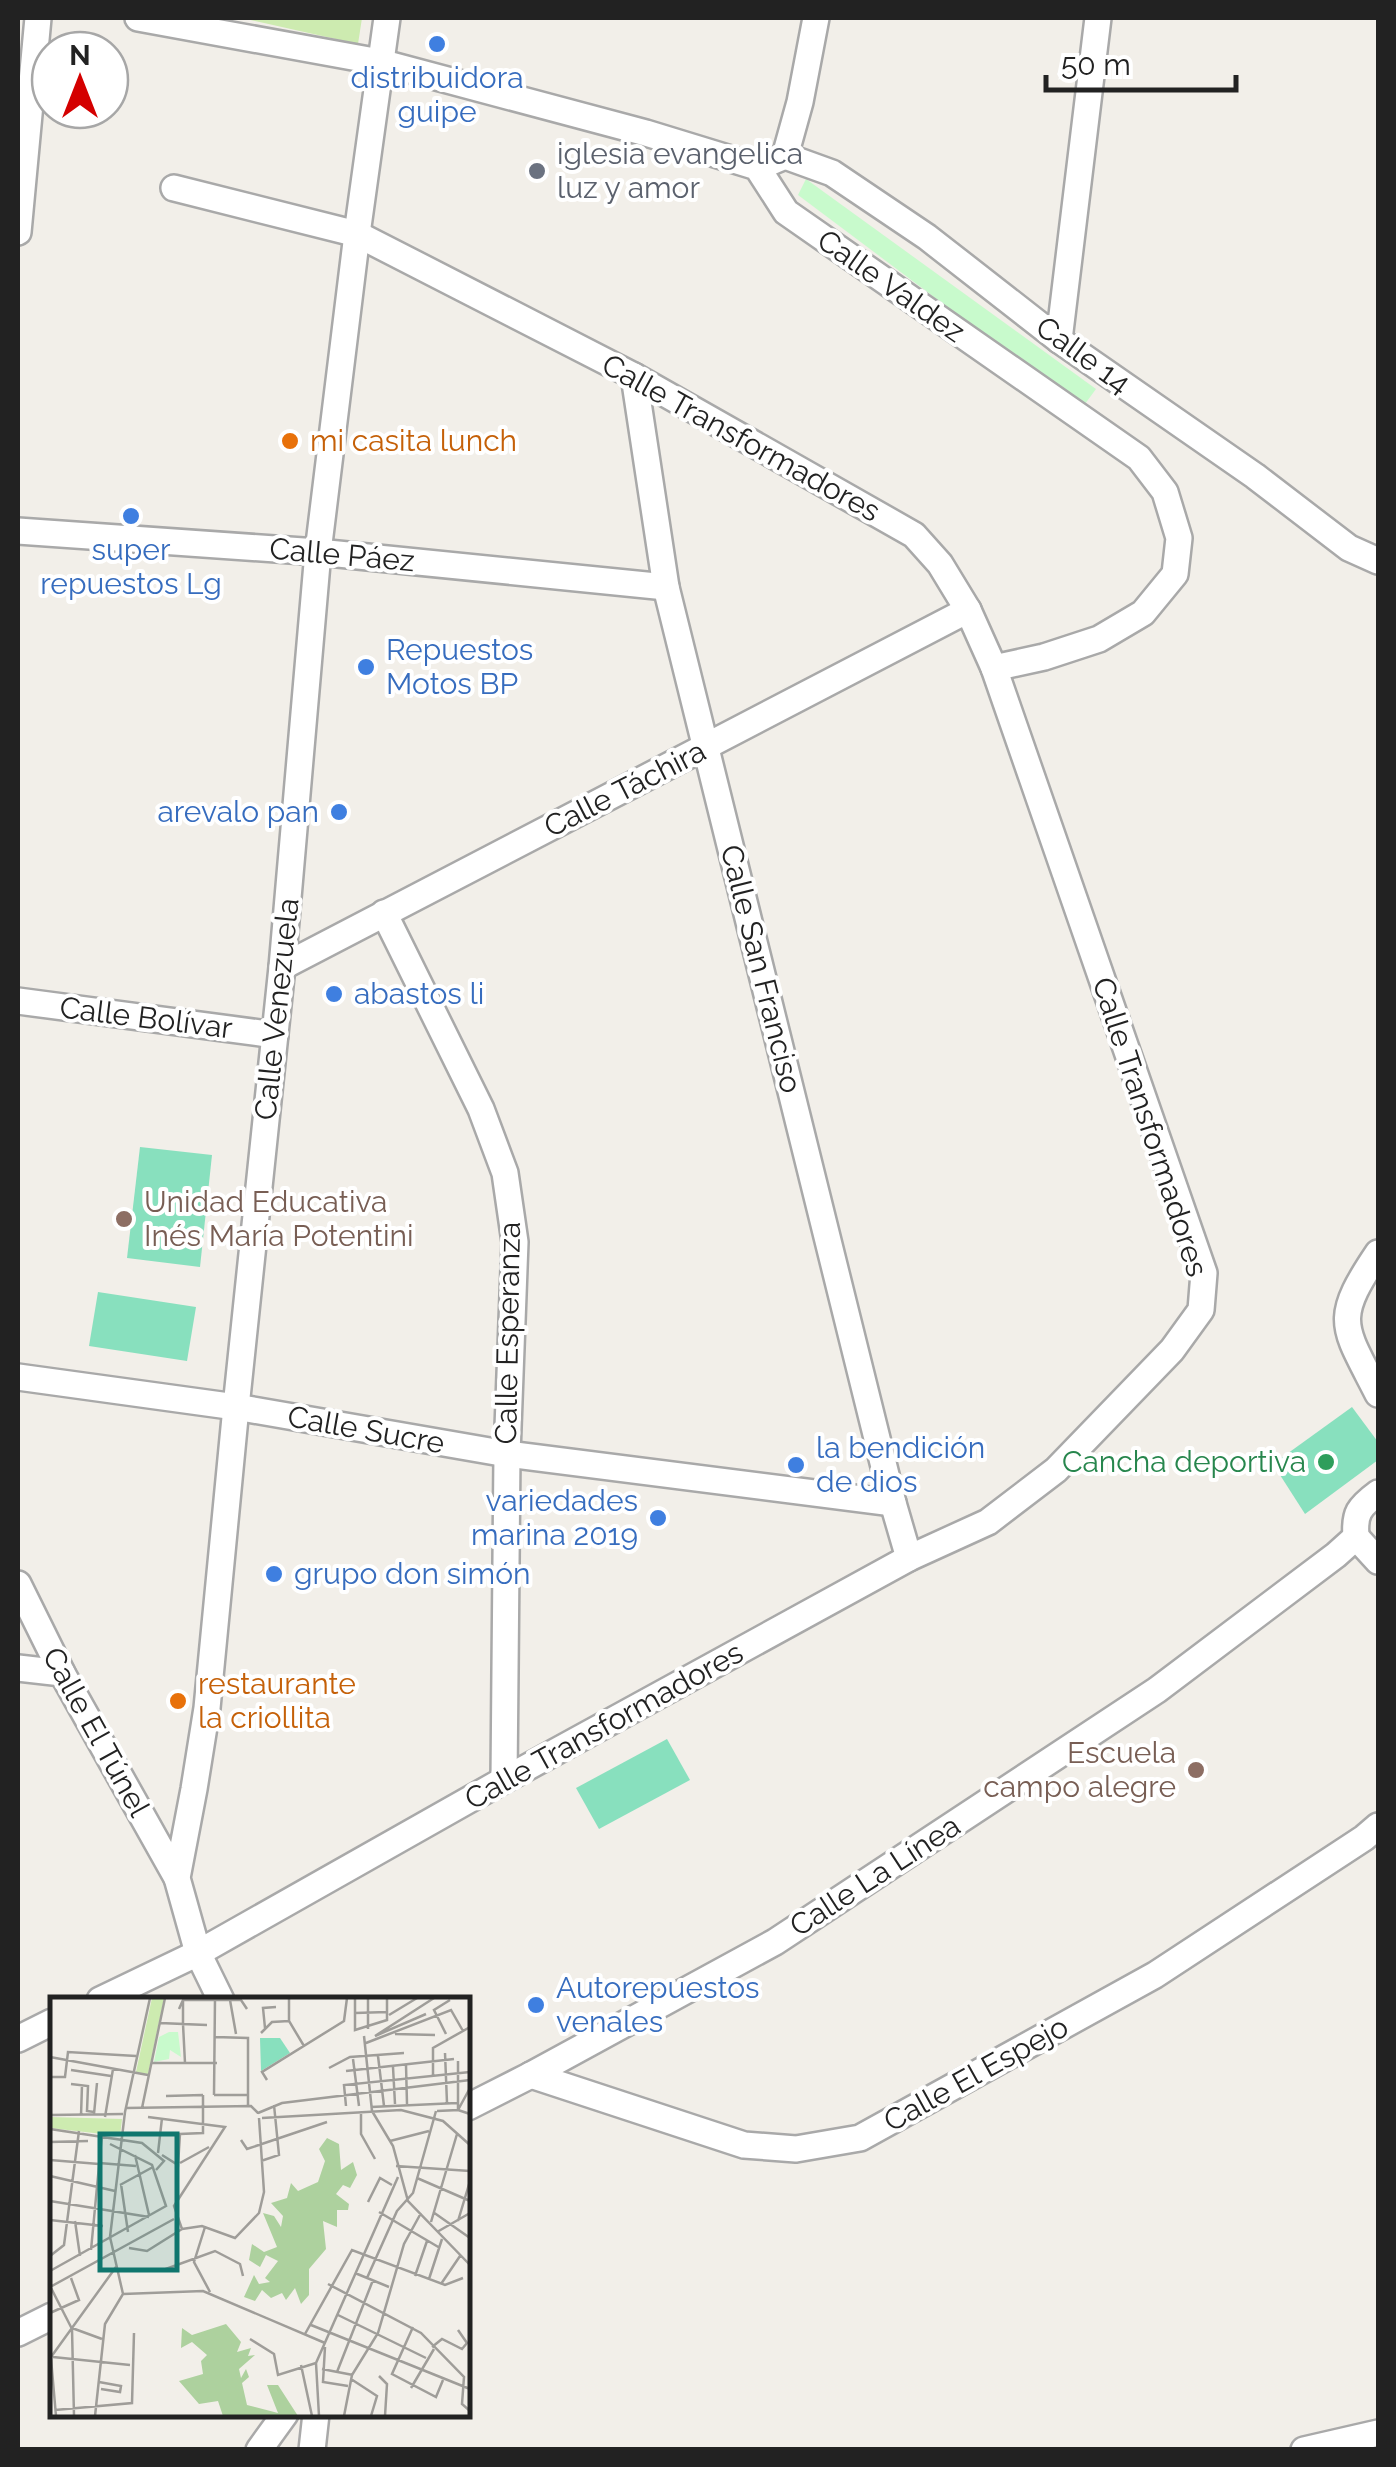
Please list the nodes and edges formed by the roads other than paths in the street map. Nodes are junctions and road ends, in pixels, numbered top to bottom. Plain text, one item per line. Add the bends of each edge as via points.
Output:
1 (38, 18) edge
2 (138, 18) edge
3 (387, 18) edge
4 (816, 18) edge
5 (1098, 18) edge
6 (380, 62) junction
7 (785, 156) junction
8 (756, 167) junction
9 (174, 188) dead end
10 (18, 232) edge
11 (357, 234) junction
12 (1060, 340) junction
13 (634, 376) junction
14 (18, 531) edge
15 (318, 552) junction
16 (1378, 561) edge
17 (666, 587) junction
18 (968, 610) junction
19 (994, 668) junction
20 (706, 747) junction
21 (384, 913) junction
22 (282, 967) junction
23 (18, 1001) edge
24 (274, 1035) junction
25 (1378, 1253) edge
26 (18, 1377) edge
27 (1378, 1394) edge
28 (236, 1407) junction
29 (507, 1454) junction
30 (1378, 1493) edge
31 (893, 1503) junction
32 (1356, 1537) junction
33 (909, 1558) junction
34 (1378, 1560) edge
35 (18, 1584) edge
36 (18, 1668) edge
37 (62, 1673) junction
38 (504, 1780) junction
39 (1378, 1826) edge
40 (176, 1878) junction
41 (198, 1953) junction
42 (106, 1997) edge
43 (219, 1997) edge
44 (50, 2023) edge
45 (18, 2039) edge
46 (531, 2075) junction
47 (470, 2105) edge
48 (50, 2317) edge
49 (18, 2334) edge
50 (284, 2417) edge
51 (316, 2417) edge
52 (1378, 2432) edge
53 (260, 2450) edge
54 (312, 2450) edge
55 (1304, 2450) edge

1 - 10 street
2 - 6 street
3 - 6 street, Calle Venezuela
4 - 7 street
5 - 12 street
6 - 8 street
6 - 11 street, Calle Venezuela
7 - 8 street
7 - 12 street, Calle 14 via 832,173 928,236
8 - 19 street, Calle Valdez via 786,212 1140,458 1165,492 1179,538 1174,574 1143,613 1099,640
9 - 11 street, Calle Transformadores
11 - 13 street, Calle Transformadores
11 - 15 street, Calle Venezuela
12 - 16 street, Calle 14 via 1349,548
13 - 17 street, Calle San Franciso
13 - 18 street, Calle Transformadores via 914,535
14 - 15 street, Calle Páez
15 - 17 street, Calle Páez
15 - 22 street, Calle Venezuela
17 - 20 street, Calle San Franciso
18 - 19 street, Calle Transformadores
18 - 20 street, Calle Táchira
19 - 33 street, Calle Transformadores via 1204,1273 1202,1310 1056,1470 988,1522
20 - 21 street, Calle Táchira
20 - 31 street, Calle San Franciso
21 - 22 street, Calle Táchira
21 - 29 street, Calle Esperanza via 482,1109 505,1173 515,1242
22 - 24 street, Calle Venezuela
23 - 24 street, Calle Bolívar
24 - 28 street, Calle Venezuela
25 - 27 street via 1349,1302 1347,1326
26 - 28 street, Calle Sucre
28 - 29 street, Calle Sucre
28 - 40 street, Calle Venezuela via 207,1708
29 - 31 street, Calle Sucre
29 - 38 street, Calle Esperanza
30 - 32 street via 1358,1512
31 - 33 street, Calle San Franciso
32 - 34 street
32 - 46 street, Calle La Línea via 1157,1690 774,1942
33 - 38 street, Calle Transformadores
35 - 37 street, Calle El Túnel
36 - 37 street
37 - 40 street, Calle El Túnel
38 - 41 street, Calle Transformadores
39 - 46 street, Calle El Espejo via 1154,1975 860,2138 796,2149 744,2145
40 - 41 street, Calle Venezuela
41 - 42 street
41 - 43 street, Calle Venezuela
44 - 45 street
46 - 47 street, Calle La Línea
48 - 49 street
50 - 53 street
51 - 54 street
52 - 55 street

